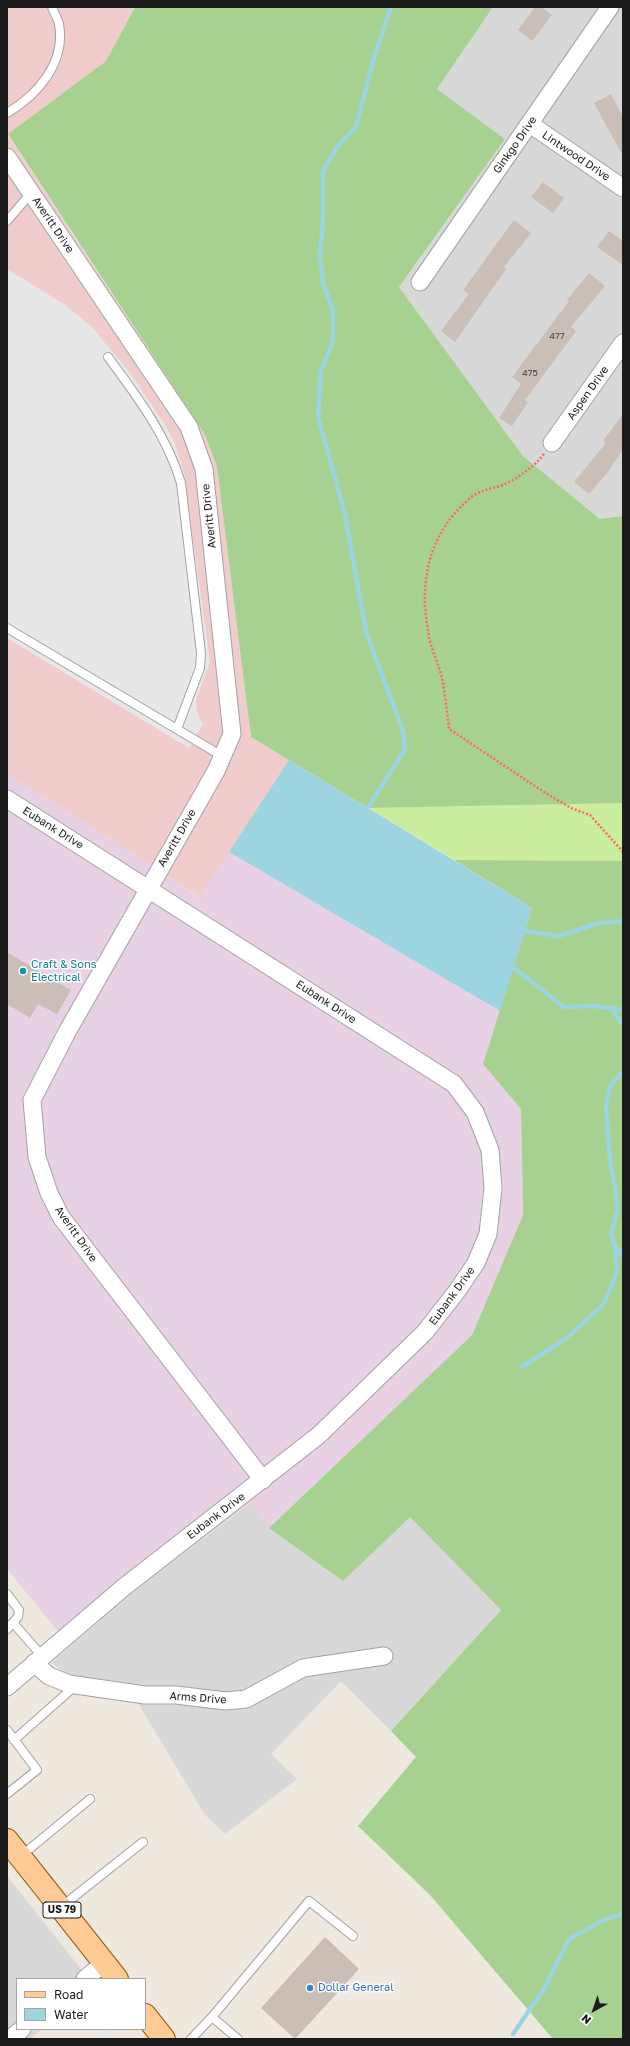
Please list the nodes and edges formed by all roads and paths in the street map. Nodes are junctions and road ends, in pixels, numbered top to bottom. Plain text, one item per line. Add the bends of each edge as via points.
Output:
1 (52, 7) edge
2 (610, 7) edge
3 (7, 113) edge
4 (530, 124) junction
5 (7, 157) edge
6 (623, 188) edge
7 (31, 193) junction
8 (7, 221) edge
9 (420, 282) dead end
10 (623, 343) edge
11 (108, 357) dead end
12 (552, 443) joint
13 (7, 628) edge
14 (177, 729) junction
15 (222, 756) junction
16 (7, 799) edge
17 (623, 852) edge
18 (148, 888) junction
19 (263, 1480) junction
20 (7, 1594) edge
21 (10, 1627) edge
22 (384, 1656) dead end
23 (38, 1660) junction
24 (76, 1685) junction
25 (7, 1687) edge
26 (7, 1730) edge
27 (14, 1740) junction
28 (7, 1794) edge
29 (90, 1799) dead end
30 (7, 1840) edge
31 (142, 1842) dead end
32 (20, 1857) junction
33 (60, 1908) junction
34 (353, 1936) dead end
35 (110, 1971) edge
36 (88, 1978) edge
37 (146, 2016) edge
38 (212, 2017) junction
39 (21, 2030) edge
40 (10, 2039) edge
41 (164, 2039) edge
42 (191, 2039) edge
43 (238, 2039) edge

1 - 3 lane via 59,24 60,41 56,62 37,90
2 - 4 street, Ginkgo Drive
4 - 6 street, Lintwood Drive
4 - 9 street, Ginkgo Drive
5 - 7 street, Averitt Drive
7 - 8 lane
7 - 15 street, Averitt Drive via 189,427 204,469 232,734
10 - 12 street, Aspen Drive
11 - 14 lane via 162,437 174,460 181,483 201,654 200,668
12 - 17 path via 523,475 502,485 480,491 470,498 453,515 436,540 428,568 425,600 428,632 442,678 450,729 544,792 590,815
13 - 14 lane
14 - 15 lane
15 - 18 street, Averitt Drive via 216,771
16 - 18 street, Eubank Drive
18 - 19 street, Averitt Drive via 32,1100 37,1157 49,1193 61,1218
18 - 19 street, Eubank Drive via 454,1084 475,1112 490,1150 493,1188 488,1234 476,1263 457,1291 419,1338 319,1435
19 - 23 street, Eubank Drive via 124,1587
20 - 21 lane via 19,1610 18,1617
21 - 23 lane
22 - 24 street, Arms Drive via 303,1668 246,1699 226,1701 176,1695 145,1695
23 - 24 street, Arms Drive via 58,1681
23 - 25 street, Eubank Drive
24 - 27 lane
26 - 27 lane
27 - 28 lane via 37,1770
29 - 32 lane
30 - 32 main road, US 79
31 - 33 lane
32 - 33 main road, US 79
33 - 35 main road, US 79
34 - 38 lane via 309,1901
35 - 36 street
37 - 41 main road
38 - 42 lane
38 - 43 lane
39 - 40 street

